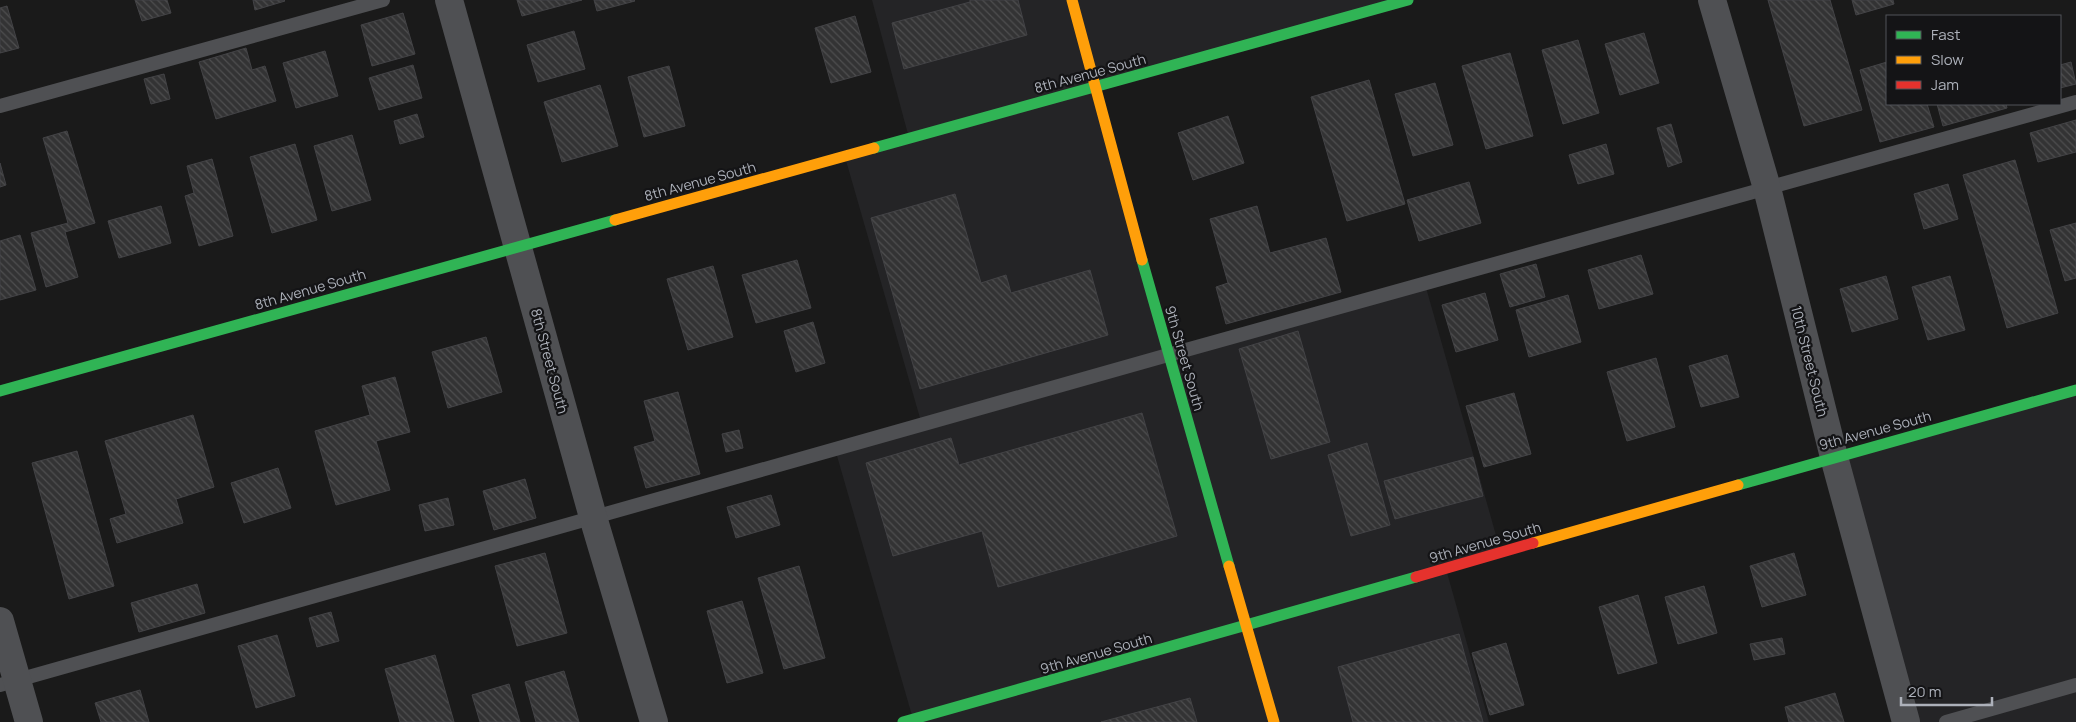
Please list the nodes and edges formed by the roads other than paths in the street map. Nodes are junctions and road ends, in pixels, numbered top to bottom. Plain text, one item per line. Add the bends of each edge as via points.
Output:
1 (383, 0) edge
2 (449, 0) edge
3 (1072, 0) edge
4 (1408, 0) edge
5 (1712, 0) edge
6 (1391, 2) edge
7 (1096, 87) junction
8 (2076, 102) edge
9 (0, 106) edge
10 (1767, 188) junction
11 (518, 247) junction
12 (1168, 356) junction
13 (2076, 390) edge
14 (0, 391) edge
15 (1834, 457) junction
16 (592, 517) junction
17 (0, 621) edge
18 (1246, 626) junction
19 (9, 683) edge
20 (2076, 685) edge
21 (29, 722) edge
22 (654, 722) edge
23 (903, 722) edge
24 (1274, 722) edge
25 (1906, 722) edge
26 (1946, 722) edge

1 - 9 lane
2 - 11 street, 8th Street South
3 - 7 street, 9th Street South
4 - 6 street, 8th Avenue South
5 - 10 street, 10th Street South
6 - 7 street, 8th Avenue South
7 - 11 street, 8th Avenue South
7 - 12 street, 9th Street South
8 - 10 lane
10 - 12 lane
10 - 15 street, 10th Street South
11 - 14 street, 8th Avenue South
11 - 16 street, 8th Street South
12 - 16 lane
12 - 18 street, 9th Street South
13 - 15 street, 9th Avenue South
15 - 18 street, 9th Avenue South
15 - 25 street, 10th Street South
16 - 19 lane
16 - 22 street, 8th Street South
17 - 19 street
18 - 23 street, 9th Avenue South
18 - 24 street, 9th Street South
19 - 21 street
20 - 26 lane

